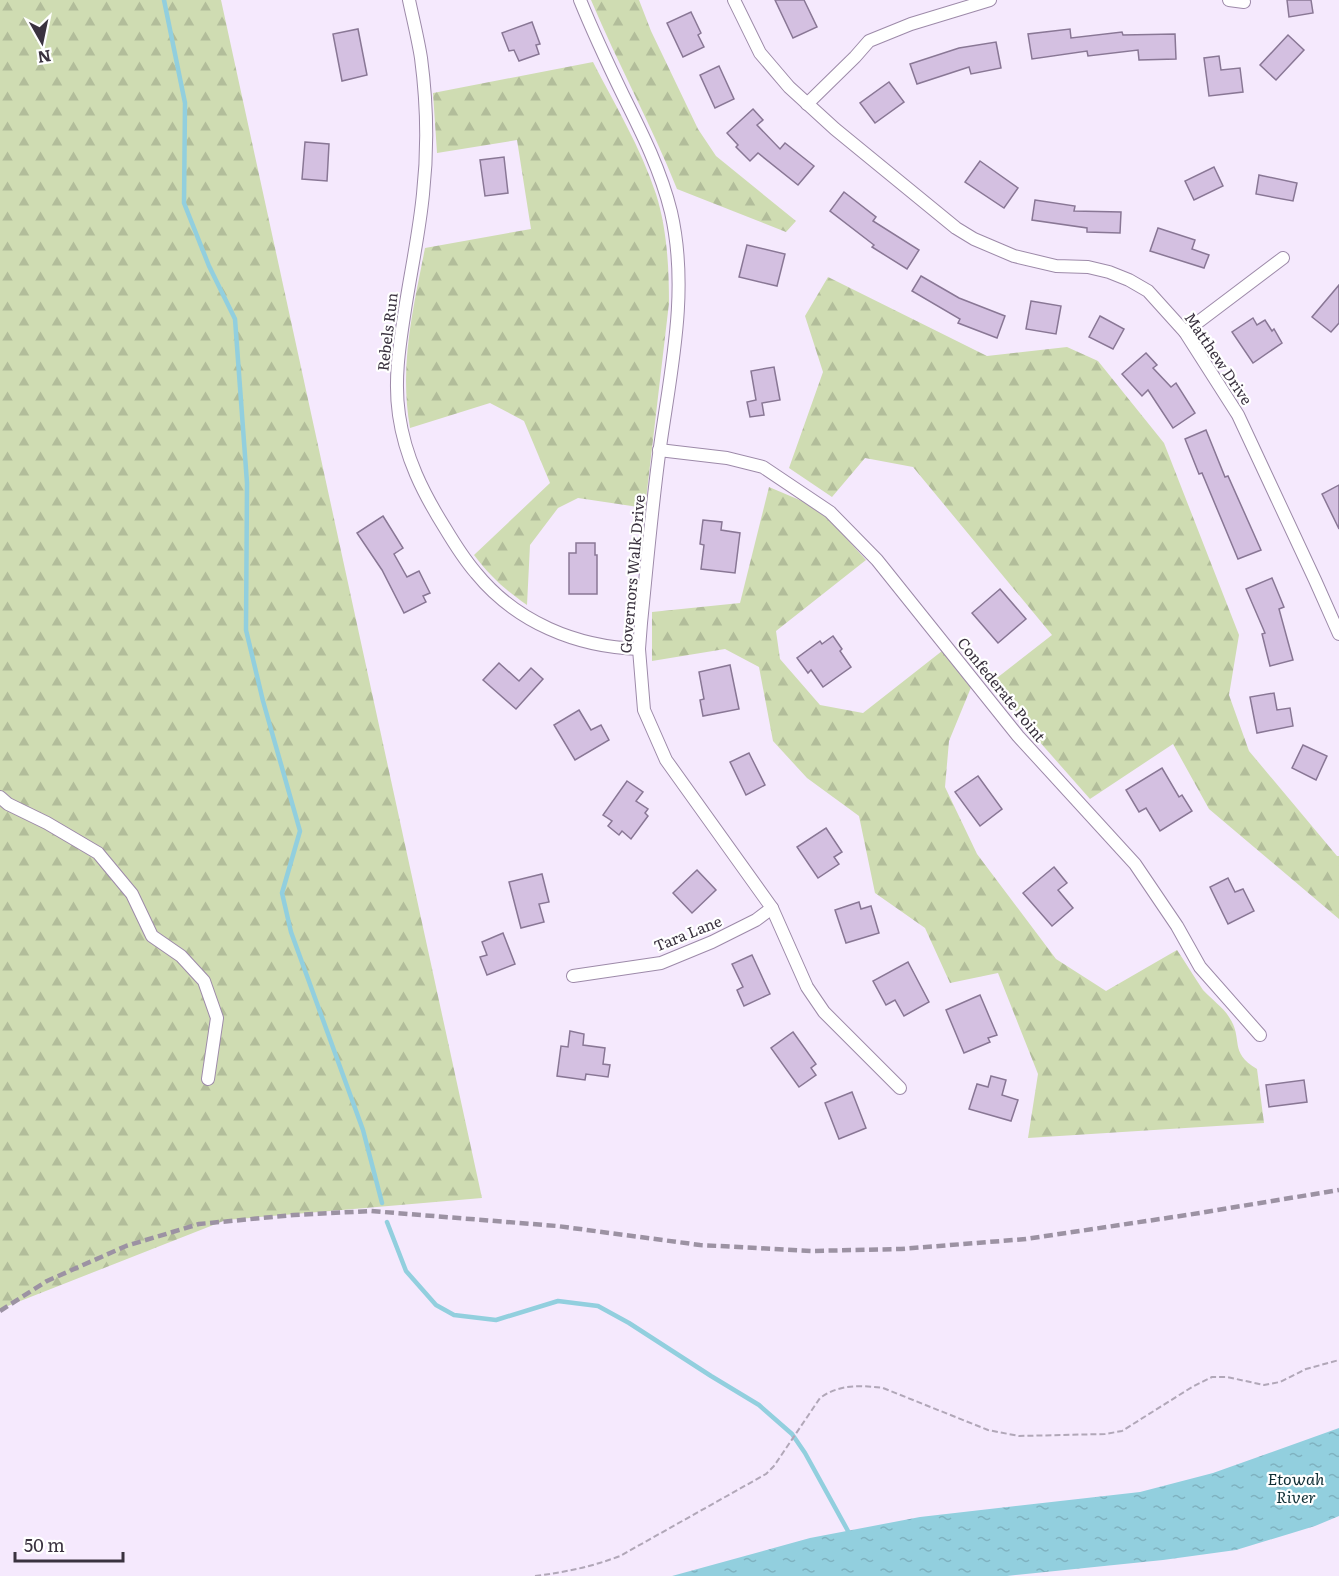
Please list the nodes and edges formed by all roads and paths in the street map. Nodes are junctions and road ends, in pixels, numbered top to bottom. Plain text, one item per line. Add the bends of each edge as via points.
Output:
1 (409, 0) edge
2 (580, 0) edge
3 (734, 0) edge
4 (990, 0) edge
5 (1228, 0) edge
6 (1244, 2) dead end
7 (807, 104) junction
8 (1283, 258) dead end
9 (1185, 332) junction
10 (659, 450) junction
11 (1339, 634) edge
12 (639, 649) junction
13 (0, 797) edge
14 (772, 908) junction
15 (573, 976) dead end
16 (1260, 1035) dead end
17 (208, 1079) dead end
18 (900, 1088) dead end
19 (1339, 1360) edge
20 (535, 1576) edge

1 - 12 street, Rebels Run via 422,68 426,151 423,196 398,354 399,414 410,462 452,538 496,594 545,628 565,636 595,645
2 - 10 street, Governors Walk Drive via 652,154 678,248 677,322
3 - 7 street, Matthew Drive via 760,53
4 - 7 street via 869,40
5 - 6 street
7 - 9 street, Matthew Drive via 938,214 974,239 1035,262 1088,267 1129,280 1148,291
8 - 9 street
9 - 11 street, Matthew Drive via 1238,415
10 - 12 street, Governors Walk Drive
10 - 16 street, Confederate Point via 727,458 763,467 830,512 877,560 1018,736 1135,864 1178,926 1200,967
12 - 14 street, Governors Walk Drive via 644,710 666,760
13 - 17 street via 98,853 132,894 153,936 181,956 204,981 217,1018
14 - 15 street, Tara Lane via 712,942 661,963
14 - 18 street, Governors Walk Drive via 807,987 824,1012
19 - 20 path via 1264,1385 1212,1377 1122,1431 1105,1434 1019,1436 988,1430 883,1388 847,1386 820,1398 766,1474 620,1556 571,1572

